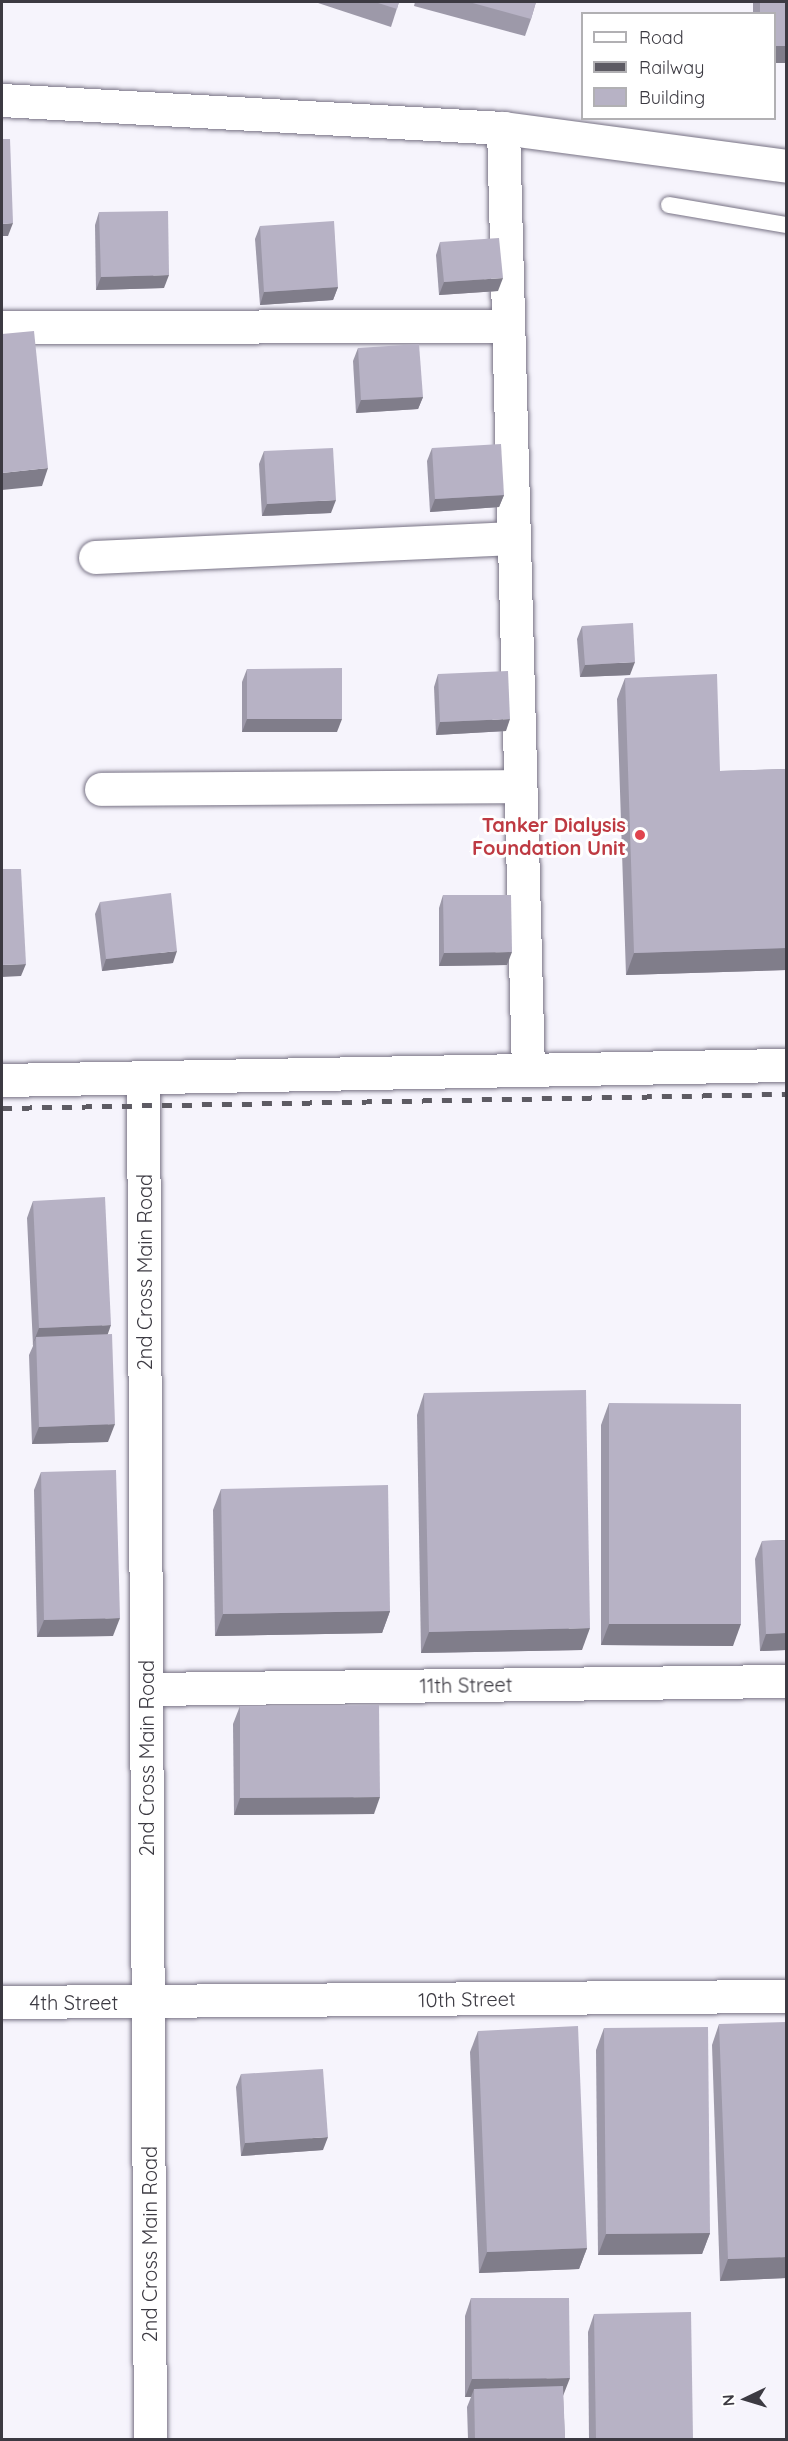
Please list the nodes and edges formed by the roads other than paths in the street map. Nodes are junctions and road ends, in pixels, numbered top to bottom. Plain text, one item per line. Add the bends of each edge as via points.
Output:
1 (2, 99) edge
2 (503, 128) junction
3 (786, 166) edge
4 (669, 205) dead end
5 (786, 225) edge
6 (2, 327) edge
7 (508, 327) junction
8 (514, 538) junction
9 (95, 557) dead end
10 (520, 786) junction
11 (101, 789) dead end
12 (786, 1065) edge
13 (528, 1069) junction
14 (143, 1077) junction
15 (2, 1080) edge
16 (786, 1682) edge
17 (146, 1689) junction
18 (786, 1996) edge
19 (2, 2002) edge
20 (147, 2002) junction
21 (150, 2439) edge

1 - 2 street
2 - 3 street
2 - 7 street
4 - 5 lane
6 - 7 street
7 - 8 street
8 - 9 street
8 - 10 street
10 - 11 street
10 - 13 street
12 - 13 street
13 - 14 street
14 - 15 street
14 - 17 street, 2nd Cross Main Road
16 - 17 street, 11th Street
17 - 20 street, 2nd Cross Main Road
18 - 20 street, 10th Street
19 - 20 street, 4th Street
20 - 21 street, 2nd Cross Main Road

